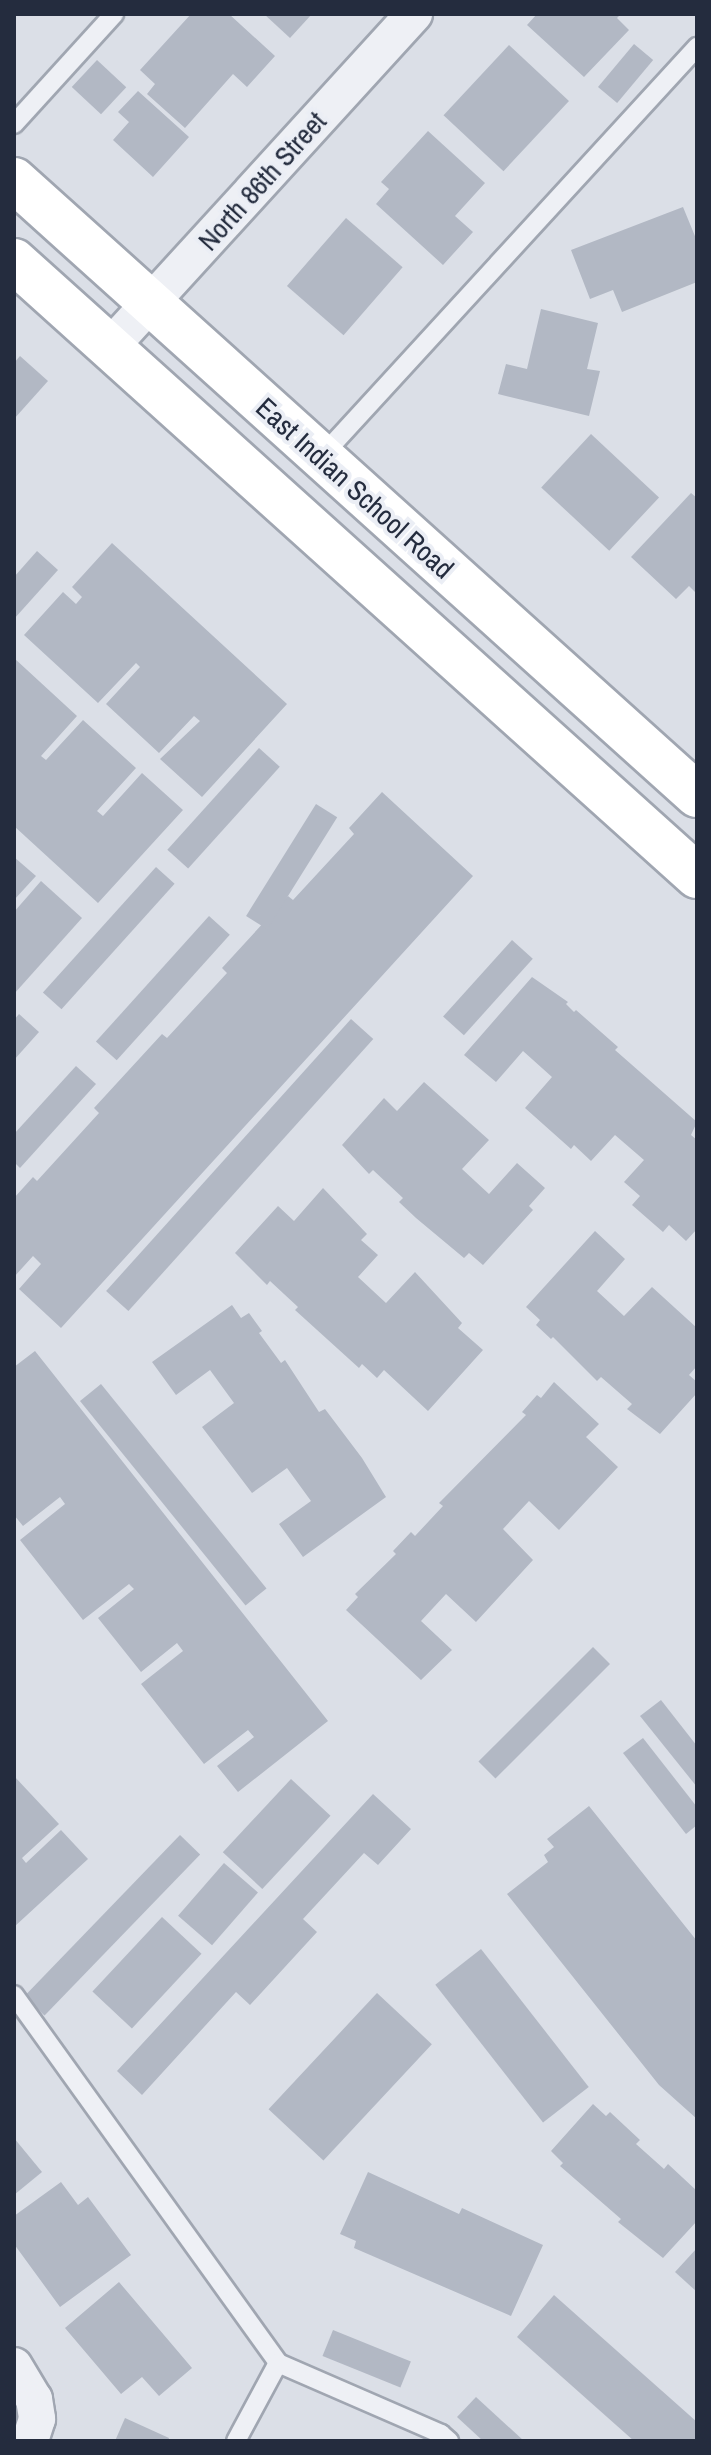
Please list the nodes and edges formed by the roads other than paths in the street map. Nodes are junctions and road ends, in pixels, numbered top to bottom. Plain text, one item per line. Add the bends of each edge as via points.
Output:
1 (114, 14) edge
2 (414, 14) edge
3 (694, 57) edge
4 (14, 124) edge
5 (14, 180) edge
6 (14, 261) edge
7 (151, 303) junction
8 (110, 347) junction
9 (319, 459) junction
10 (697, 795) edge
11 (697, 876) edge
12 (14, 1995) edge
13 (278, 2363) junction
14 (14, 2366) edge
15 (33, 2430) edge
16 (236, 2441) edge
17 (449, 2441) edge

1 - 4 lane
2 - 7 street, North 86th Street
3 - 9 lane
5 - 7 main road, East Indian School Road
6 - 8 main road
7 - 8 street, North 86th Street
7 - 9 main road, East Indian School Road
8 - 11 main road
9 - 10 main road, East Indian School Road
12 - 13 lane
13 - 16 lane
13 - 17 lane
14 - 15 street via 34,2399

